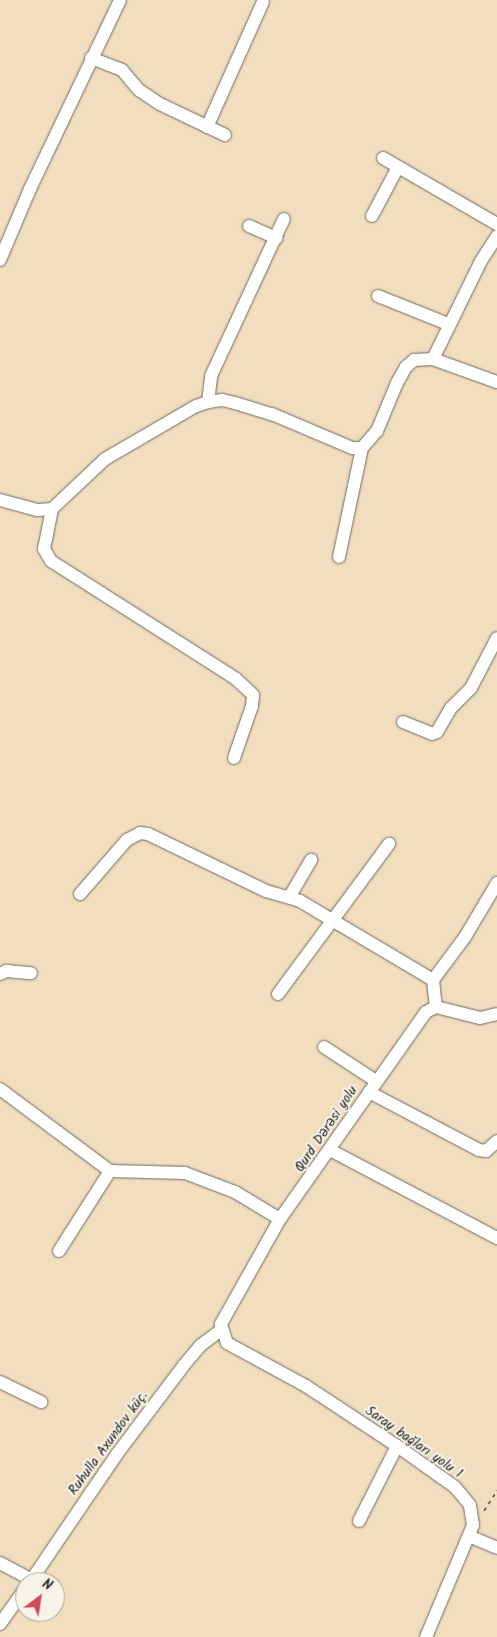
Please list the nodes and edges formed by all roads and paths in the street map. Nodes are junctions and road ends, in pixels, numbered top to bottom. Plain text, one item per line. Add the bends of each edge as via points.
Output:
1 (120, 0) edge
2 (263, 2) dead end
3 (91, 58) junction
4 (207, 127) junction
5 (225, 136) dead end
6 (383, 158) dead end
7 (398, 167) junction
8 (372, 216) dead end
9 (284, 219) dead end
10 (497, 224) edge
11 (249, 226) dead end
12 (497, 236) edge
13 (276, 238) junction
14 (0, 260) edge
15 (378, 296) dead end
16 (448, 324) junction
17 (433, 359) junction
18 (497, 382) edge
19 (208, 402) junction
20 (362, 448) junction
21 (0, 500) edge
22 (52, 510) junction
23 (339, 558) dead end
24 (497, 638) edge
25 (403, 722) dead end
26 (234, 758) dead end
27 (389, 844) dead end
28 (311, 860) dead end
29 (497, 883) edge
30 (80, 894) dead end
31 (290, 896) junction
32 (334, 921) junction
33 (31, 973) dead end
34 (0, 974) edge
35 (433, 980) junction
36 (278, 994) dead end
37 (436, 1007) junction
38 (497, 1014) edge
39 (324, 1047) dead end
40 (376, 1081) junction
41 (0, 1089) edge
42 (369, 1092) junction
43 (497, 1141) edge
44 (330, 1150) junction
45 (110, 1171) junction
46 (280, 1219) junction
47 (497, 1238) edge
48 (59, 1250) dead end
49 (221, 1330) junction
50 (0, 1382) edge
51 (41, 1402) dead end
52 (397, 1446) junction
53 (497, 1490) edge
54 (474, 1518) junction
55 (359, 1521) dead end
56 (469, 1536) junction
57 (497, 1548) edge
58 (0, 1563) edge
59 (37, 1572) edge
60 (15, 1574) edge
61 (15, 1603) edge
62 (0, 1624) edge
63 (426, 1637) edge

1 - 3 street
2 - 4 street
3 - 4 street via 122,70 149,98
3 - 14 street
4 - 5 street
6 - 7 street
7 - 8 street
7 - 10 street
9 - 13 street
11 - 13 street
12 - 16 street
13 - 19 street via 211,376
15 - 16 street
16 - 17 street
17 - 18 street
17 - 20 street via 423,357 406,367 377,431
19 - 20 street via 222,400 272,414 352,448
19 - 22 street via 105,459
20 - 23 street
21 - 22 street via 38,510
22 - 26 street via 44,549 51,561 236,679 252,694 252,706
24 - 25 street via 471,688 451,708 437,732 432,734
27 - 32 street
28 - 31 street
29 - 35 street via 475,922
30 - 31 street via 127,840 140,833 266,891
31 - 32 street
32 - 35 street
32 - 36 street
33 - 34 street via 6,971
35 - 37 street
37 - 38 street via 480,1018
37 - 40 street, Qurd Dərəsi yolu via 426,1012
39 - 40 street
40 - 42 street, Qurd Dərəsi yolu
41 - 45 street
42 - 43 street via 479,1150 486,1151
42 - 44 street, Qurd Dərəsi yolu
44 - 46 street, Qurd Dərəsi yolu
44 - 47 street
45 - 46 street via 185,1173 235,1192
45 - 48 street
46 - 49 street, Qurd Dərəsi yolu via 230,1304
49 - 52 street, Saray bağları yolu 1 via 228,1343 306,1386
49 - 59 street, Ruhulla Axundov küç. via 201,1345 184,1365 117,1454
50 - 51 street
52 - 54 street, Saray bağları yolu 1 via 455,1488 470,1505
52 - 55 street
53 - 54 path via 483,1512
54 - 56 street
56 - 57 street
56 - 63 street
58 - 60 street
61 - 62 street, Ruhulla Axundov küç.

